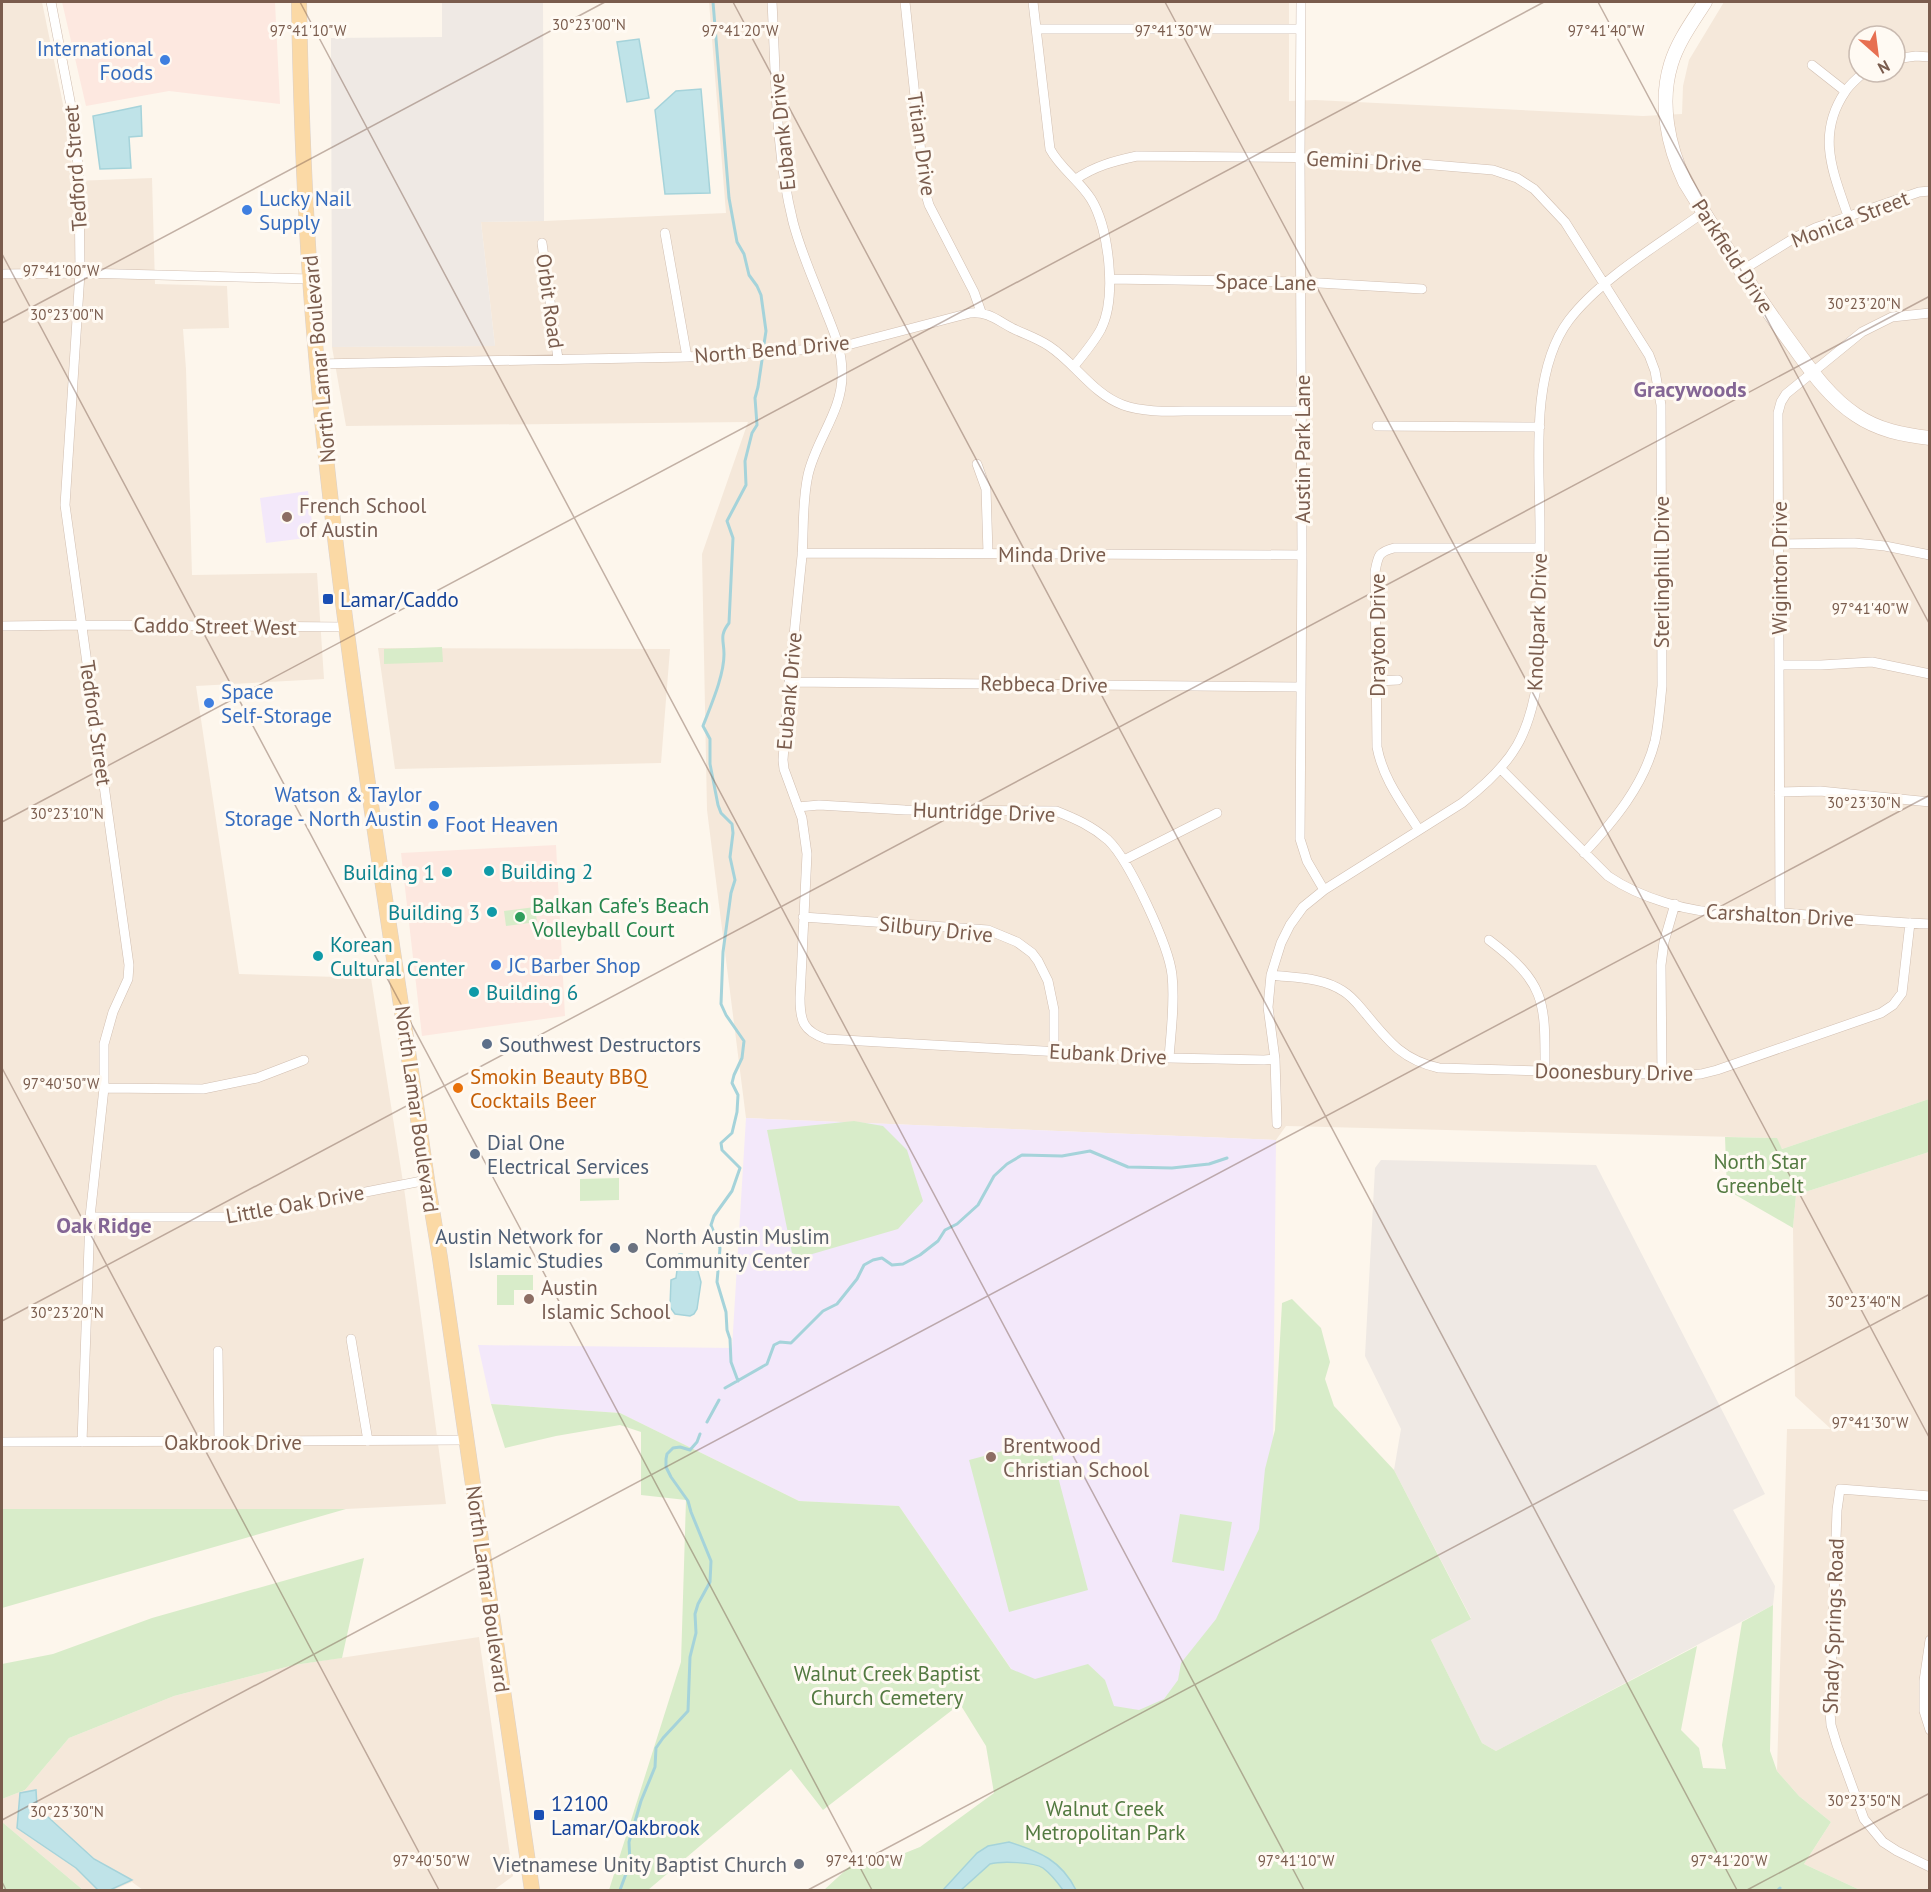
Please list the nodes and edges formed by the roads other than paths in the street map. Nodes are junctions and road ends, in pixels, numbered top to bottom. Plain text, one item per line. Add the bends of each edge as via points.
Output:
1 (51, 2) edge
2 (300, 2) edge
3 (772, 2) edge
4 (905, 2) edge
5 (1033, 2) edge
6 (1301, 2) edge
7 (1705, 2) edge
8 (1036, 29) junction
9 (1300, 29) junction
10 (1907, 57) edge
11 (1929, 57) edge
12 (1812, 64) dead end
13 (1852, 84) edge
14 (1845, 91) junction
15 (1300, 157) junction
16 (1076, 178) junction
17 (1929, 191) edge
18 (1704, 212) junction
19 (1848, 216) junction
20 (665, 233) dead end
21 (542, 243) dead end
22 (1741, 271) junction
23 (2, 273) edge
24 (80, 273) junction
25 (311, 279) junction
26 (1110, 279) junction
27 (1302, 282) junction
28 (1604, 284) junction
29 (1422, 289) dead end
30 (981, 312) junction
31 (1929, 312) edge
32 (840, 347) junction
33 (687, 357) junction
34 (558, 359) junction
35 (317, 364) junction
36 (1074, 366) junction
37 (1812, 372) junction
38 (1301, 411) junction
39 (1377, 426) dead end
40 (1540, 427) junction
41 (1929, 438) edge
42 (977, 464) dead end
43 (1779, 544) junction
44 (1540, 548) junction
45 (802, 553) junction
46 (988, 553) junction
47 (1302, 555) junction
48 (1929, 555) edge
49 (83, 625) junction
50 (2, 626) edge
51 (347, 627) junction
52 (1779, 665) junction
53 (1929, 674) edge
54 (1398, 680) dead end
55 (1377, 681) junction
56 (789, 682) junction
57 (1300, 687) junction
58 (1501, 769) junction
59 (1779, 792) junction
60 (1929, 802) edge
61 (798, 807) junction
62 (1217, 813) dead end
63 (1419, 831) junction
64 (1584, 853) junction
65 (1125, 860) junction
66 (1324, 890) junction
67 (1675, 904) junction
68 (1780, 913) junction
69 (803, 917) junction
70 (1910, 923) junction
71 (1929, 924) edge
72 (1489, 940) dead end
73 (1271, 975) junction
74 (1054, 1051) junction
75 (1169, 1058) junction
76 (1275, 1059) junction
77 (304, 1060) dead end
78 (1545, 1071) junction
79 (1662, 1075) junction
80 (104, 1088) junction
81 (1277, 1125) dead end
82 (427, 1180) junction
83 (90, 1217) junction
84 (351, 1339) dead end
85 (218, 1351) dead end
86 (465, 1440) junction
87 (219, 1441) junction
88 (368, 1441) junction
89 (2, 1442) edge
90 (82, 1442) junction
91 (1929, 1496) edge
92 (1929, 1640) edge
93 (1929, 1730) edge
94 (1929, 1867) edge
95 (532, 1890) edge

1 - 24 street, Tedford Street via 71,106 79,174
2 - 25 main road, North Lamar Boulevard via 300,86
3 - 32 street, Eubank Drive via 782,171 794,225
4 - 30 street, Titian Drive via 925,191
5 - 8 street
6 - 9 street, Austin Park Lane
7 - 18 street, Parkfield Drive via 1671,64 1666,100 1676,163
8 - 9 street
8 - 16 street via 1050,149
9 - 15 street, Austin Park Lane
10 - 11 street
12 - 14 street
13 - 14 street
14 - 19 street via 1832,118 1828,142 1832,170
15 - 16 street, Gemini Drive via 1137,156 1091,168
15 - 27 street, Austin Park Lane
15 - 28 street, Gemini Drive via 1493,170 1517,178 1534,189 1564,222
16 - 26 street via 1100,217
17 - 19 street, Monica Street
18 - 22 street, Parkfield Drive
18 - 28 street, Knollpark Drive
19 - 22 street, Monica Street via 1796,237
20 - 33 street
21 - 34 street, Orbit Road
22 - 37 street, Parkfield Drive
23 - 24 street
24 - 25 street
24 - 49 street, Tedford Street via 65,505
25 - 35 main road, North Lamar Boulevard
26 - 27 street, Space Lane
26 - 36 street via 1108,312 1102,328
27 - 29 street, Space Lane
27 - 38 street, Austin Park Lane
28 - 40 street, Knollpark Drive via 1569,320 1555,345 1546,376
28 - 64 street, Sterlinghill Drive via 1649,355 1661,405 1662,686 1649,759 1621,810
30 - 32 street, North Bend Drive
30 - 36 street via 1048,345
31 - 37 street, Wiginton Drive via 1893,316 1878,322
32 - 33 street, North Bend Drive
32 - 45 street, Eubank Drive via 840,398 808,475
33 - 34 street, North Bend Drive
34 - 35 street, North Bend Drive
35 - 51 main road, North Lamar Boulevard
36 - 38 street via 1099,390 1125,406 1167,411
37 - 41 street, Parkfield Drive via 1856,416 1899,434
37 - 43 street, Wiginton Drive via 1786,394 1778,413
38 - 47 street, Austin Park Lane
39 - 40 street
40 - 44 street, Knollpark Drive
42 - 46 street via 986,489
43 - 48 street via 1854,543
43 - 52 street, Wiginton Drive
44 - 55 street, Drayton Drive via 1384,551 1378,557 1375,572
44 - 58 street, Knollpark Drive via 1536,695 1523,736
45 - 46 street, Minda Drive
45 - 56 street, Eubank Drive
46 - 47 street, Minda Drive
47 - 57 street, Austin Park Lane
49 - 50 street, Caddo Street West
49 - 51 street, Caddo Street West
49 - 80 street, Tedford Street via 129,965 128,979 104,1044
51 - 82 main road, North Lamar Boulevard
52 - 53 street via 1872,662
52 - 59 street, Wiginton Drive
54 - 55 street
55 - 63 street, Drayton Drive via 1380,764
56 - 57 street, Rebbeca Drive
56 - 61 street, Eubank Drive via 783,760
57 - 66 street, Austin Park Lane via 1300,839 1307,861
58 - 63 street, Knollpark Drive via 1462,803
58 - 64 street, Carshalton Drive
59 - 60 street via 1820,791
59 - 68 street, Wiginton Drive
61 - 65 street, Huntridge Drive via 1056,811 1091,827
61 - 69 street, Eubank Drive via 807,854
62 - 65 street
63 - 66 street, Knollpark Drive
64 - 67 street, Carshalton Drive via 1623,886
65 - 75 street, Huntridge Drive via 1169,958 1173,990
66 - 73 street, Knollpark Drive via 1290,925
67 - 68 street, Carshalton Drive via 1727,914
67 - 79 street via 1661,965
68 - 70 street, Carshalton Drive
69 - 74 street, Silbury Drive via 988,930 1017,942 1032,953 1048,981 1054,1010
69 - 74 street, Eubank Drive via 800,1011 812,1034 826,1039
70 - 71 street, Carshalton Drive
70 - 79 street, Doonesbury Drive via 1902,993 1893,1005 1717,1070
72 - 78 street via 1521,967 1539,994 1545,1024
73 - 76 street, Knollpark Drive via 1268,1007
73 - 78 street, Doonesbury Drive via 1329,983 1344,991 1395,1047 1428,1066
74 - 75 street, Eubank Drive
75 - 76 street, Eubank Drive
76 - 81 street, Knollpark Drive
77 - 80 street via 256,1078 204,1089
78 - 79 street, Doonesbury Drive
80 - 83 street, Tedford Street
82 - 83 street, Little Oak Drive via 238,1217
82 - 86 main road, North Lamar Boulevard
83 - 90 street, Tedford Street
84 - 88 street
85 - 87 street
86 - 88 street, Oakbrook Drive
86 - 95 main road, North Lamar Boulevard
87 - 88 street, Oakbrook Drive
87 - 90 street, Oakbrook Drive
89 - 90 street, Oakbrook Drive
91 - 94 street, Shady Springs Road via 1840,1489 1831,1725 1859,1810 1869,1826 1883,1842
92 - 93 street via 1924,1681 1924,1711

